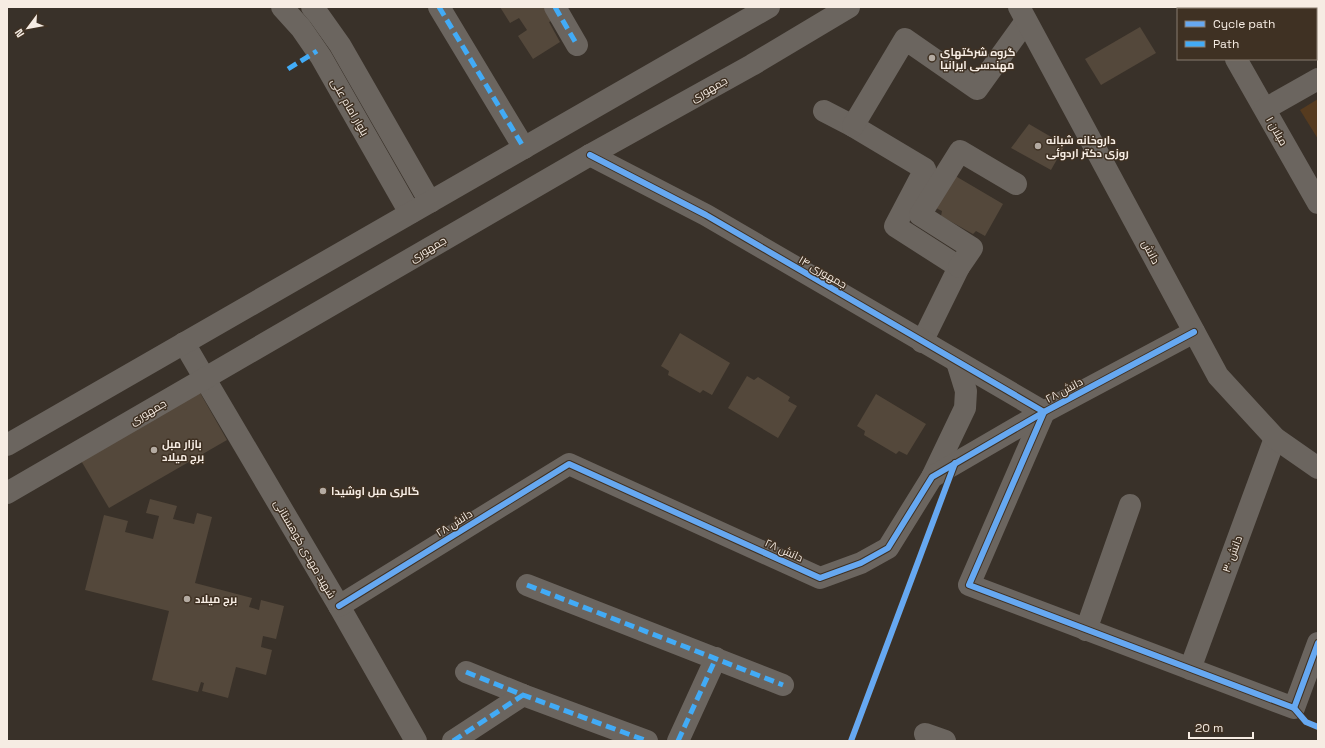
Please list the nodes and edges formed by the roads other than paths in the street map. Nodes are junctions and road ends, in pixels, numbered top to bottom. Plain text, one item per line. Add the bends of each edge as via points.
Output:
1 (282, 7) edge
2 (312, 7) edge
3 (438, 7) edge
4 (555, 7) edge
5 (768, 7) edge
6 (849, 7) edge
7 (1022, 14) edge
8 (577, 46) dead end
9 (1237, 60) edge
10 (1318, 79) edge
11 (1265, 109) junction
12 (824, 112) dead end
13 (853, 126) junction
14 (524, 148) junction
15 (590, 155) junction
16 (1016, 184) dead end
17 (430, 202) junction
18 (1318, 203) edge
19 (410, 213) junction
20 (959, 267) junction
21 (1194, 332) junction
22 (922, 342) junction
23 (184, 343) junction
24 (957, 362) junction
25 (205, 379) junction
26 (1044, 412) junction
27 (1275, 438) junction
28 (7, 445) edge
29 (1318, 468) edge
30 (932, 477) junction
31 (7, 493) edge
32 (1130, 505) dead end
33 (527, 585) dead end
34 (339, 606) junction
35 (1086, 630) junction
36 (1318, 643) edge
37 (716, 658) junction
38 (1190, 669) junction
39 (466, 672) dead end
40 (783, 685) dead end
41 (523, 695) junction
42 (416, 741) edge
43 (453, 741) edge
44 (647, 741) edge
45 (678, 741) edge

1 - 19 street, بلوار امام علی via 301,28 321,57
2 - 17 street, بلوار امام علی via 340,45
3 - 14 street
4 - 8 street
5 - 14 street
6 - 15 street, جمهوری via 752,65
7 - 13 street via 977,89 905,39
7 - 21 street, دانش
9 - 11 street, میلان ۱
10 - 11 street
11 - 18 street, میلان ۱
12 - 13 street
13 - 20 street via 925,169 895,226
14 - 17 street
15 - 22 street, جمهوری ۱۴ via 706,215
15 - 25 street, جمهوری
16 - 20 street via 960,152 920,215 972,248
17 - 19 street
19 - 23 street
20 - 22 street
21 - 26 street, دانش ۲۸
21 - 27 street, دانش via 1218,376
22 - 24 street, جمهوری ۱۴
23 - 25 street, شهید مهدی کوهستانی
23 - 28 street
24 - 26 street, جمهوری ۱۴
24 - 30 street via 966,390 965,408
25 - 31 street, جمهوری
25 - 34 street, شهید مهدی کوهستانی
26 - 30 street, دانش ۲۸
26 - 35 street via 969,585
27 - 29 street, دانش
27 - 38 street, دانش ۳۰
30 - 34 street, دانش ۲۸ via 888,548 861,564 820,578 569,464
32 - 35 street
33 - 37 street
34 - 42 street, شهید مهدی کوهستانی
35 - 38 street
36 - 38 street via 1294,708
37 - 40 street
37 - 45 street
39 - 41 street
41 - 43 street
41 - 44 street

